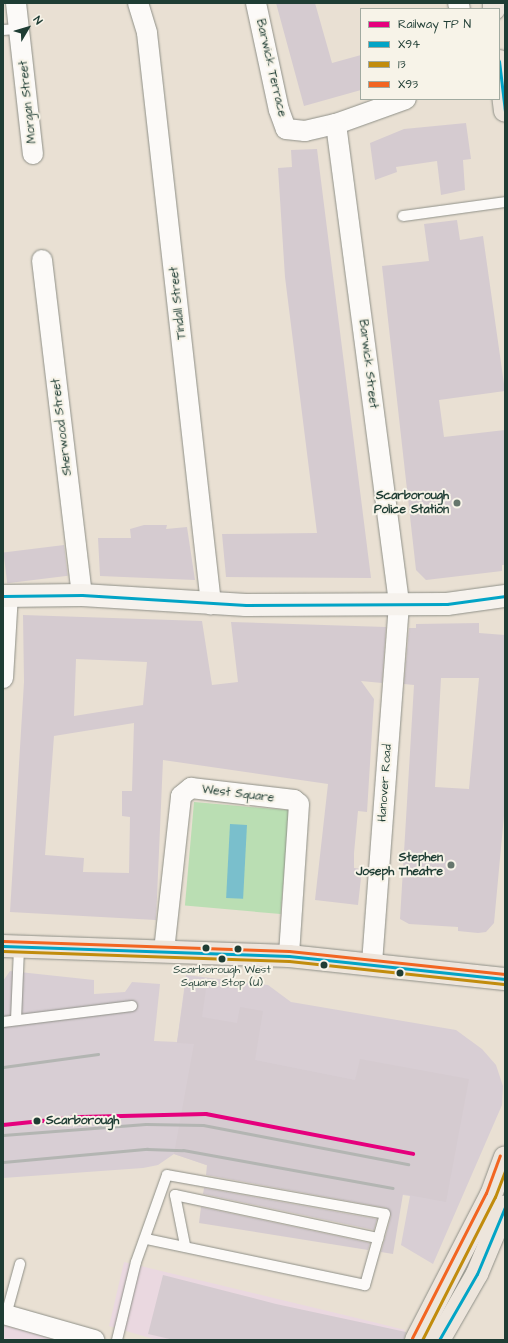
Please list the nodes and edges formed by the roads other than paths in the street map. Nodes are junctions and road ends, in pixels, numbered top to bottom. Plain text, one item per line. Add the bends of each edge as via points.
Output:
1 (16, 3) edge
2 (138, 3) edge
3 (256, 3) edge
4 (11, 29) edge
5 (500, 73) edge
6 (403, 100) edge
7 (505, 111) edge
8 (336, 124) junction
9 (33, 154) dead end
10 (505, 202) edge
11 (403, 216) dead end
12 (42, 260) dead end
13 (5, 595) edge
14 (82, 595) junction
15 (505, 596) edge
16 (211, 604) junction
17 (399, 604) junction
18 (3, 678) edge
19 (11, 946) edge
20 (164, 951) junction
21 (289, 956) junction
22 (372, 963) junction
23 (505, 979) edge
24 (132, 1006) dead end
25 (16, 1020) junction
26 (3, 1022) edge
27 (505, 1157) edge
28 (161, 1193) junction
29 (175, 1195) junction
30 (505, 1206) edge
31 (146, 1238) junction
32 (378, 1238) junction
33 (185, 1245) junction
34 (20, 1264) dead end
35 (4, 1314) edge
36 (94, 1340) edge
37 (117, 1340) edge
38 (416, 1340) edge
39 (439, 1340) edge

1 - 4 street, Morgan Street
2 - 16 street, Tindall Street via 147,33
3 - 8 street, Barwick Terrace via 278,110 286,128 305,131
4 - 9 street, Morgan Street
5 - 7 main road
6 - 8 street
8 - 17 street, Barwick Street
10 - 11 lane
12 - 14 street, Sherwood Street
13 - 14 main road
13 - 18 street
14 - 16 main road
15 - 17 main road via 447,604
16 - 17 main road
17 - 22 street, Hanover Road
19 - 20 main road
19 - 25 lane
20 - 21 main road
20 - 21 street, West Square via 181,796 191,788 294,800 299,804
21 - 22 main road
22 - 23 main road
24 - 25 lane
25 - 26 lane
27 - 38 main road via 491,1195
28 - 29 lane
28 - 31 lane
28 - 32 lane via 167,1175 385,1214
29 - 32 lane
29 - 33 lane
30 - 39 main road via 477,1274
31 - 33 lane
31 - 37 lane
32 - 33 lane via 365,1285
34 - 35 lane
35 - 36 street

